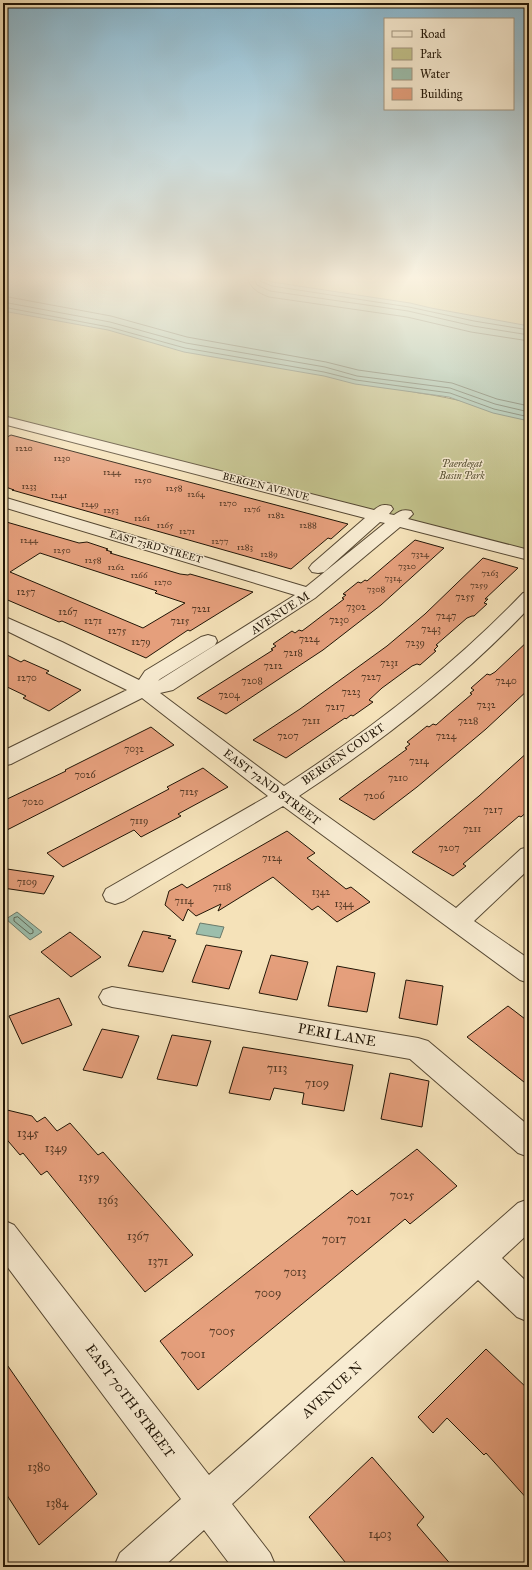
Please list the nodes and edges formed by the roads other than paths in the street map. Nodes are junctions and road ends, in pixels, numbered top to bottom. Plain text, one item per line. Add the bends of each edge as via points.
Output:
1 (3, 411) edge
2 (3, 420) edge
3 (3, 502) edge
4 (391, 515) junction
5 (529, 546) edge
6 (529, 555) edge
7 (302, 592) junction
8 (529, 597) edge
9 (3, 622) edge
10 (143, 690) junction
11 (3, 759) edge
12 (283, 796) junction
13 (529, 855) edge
14 (115, 895) dead end
15 (458, 921) junction
16 (529, 973) edge
17 (112, 997) dead end
18 (529, 1144) edge
19 (529, 1213) edge
20 (3, 1235) edge
21 (478, 1258) junction
22 (529, 1306) edge
23 (207, 1502) junction
24 (134, 1567) edge
25 (256, 1567) edge

1 - 4 street, BERGEN AVENUE
2 - 4 street, BERGEN AVENUE
3 - 7 street, EAST 73RD STREET
4 - 5 street, BERGEN AVENUE
4 - 6 street, BERGEN AVENUE
4 - 7 street, AVENUE M
7 - 10 street, AVENUE M via 166,686
8 - 12 street, BERGEN COURT via 479,648 443,679 391,721
9 - 10 street, EAST 72ND STREET
10 - 11 street, AVENUE M
10 - 12 street, EAST 72ND STREET
12 - 14 street, BERGEN COURT
12 - 15 street, EAST 72ND STREET
13 - 15 street
15 - 16 street, EAST 72ND STREET
17 - 18 street, PERI LANE via 418,1049
19 - 21 street, AVENUE N
20 - 23 street, EAST 70TH STREET
21 - 22 street
21 - 23 street, AVENUE N
23 - 24 street, AVENUE N
23 - 25 street, EAST 70TH STREET

